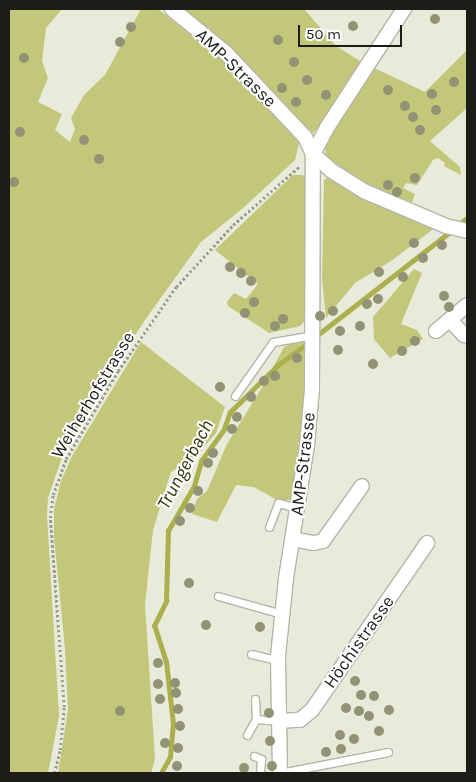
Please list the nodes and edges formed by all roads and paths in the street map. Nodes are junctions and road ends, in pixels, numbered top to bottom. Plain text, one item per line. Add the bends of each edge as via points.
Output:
1 (172, 9) edge
2 (404, 9) edge
3 (313, 154) junction
4 (466, 231) edge
5 (467, 304) edge
6 (450, 320) junction
7 (436, 331) dead end
8 (313, 335) junction
9 (464, 336) dead end
10 (235, 396) dead end
11 (362, 486) dead end
12 (298, 508) junction
13 (269, 527) dead end
14 (293, 539) junction
15 (427, 543) dead end
16 (218, 596) dead end
17 (282, 614) junction
18 (251, 654) dead end
19 (278, 660) junction
20 (255, 700) dead end
21 (256, 719) junction
22 (278, 720) junction
23 (247, 735) dead end
24 (388, 752) dead end
25 (254, 756) dead end
26 (54, 773) edge
27 (260, 773) edge
28 (280, 773) edge

1 - 3 street, AMP-Strasse via 226,53 305,137
2 - 3 street, AMP-Strasse
3 - 4 street via 366,192 446,226
3 - 8 street, AMP-Strasse
3 - 26 path, Weiherhofstrasse via 233,226 176,287 118,371 66,459 50,518 64,707
5 - 6 street
6 - 7 street
6 - 9 street
8 - 10 lane via 273,342
8 - 12 street, AMP-Strasse via 312,389
11 - 14 street via 323,541 314,544
12 - 13 lane via 278,503
12 - 14 street, AMP-Strasse
14 - 17 street, AMP-Strasse
15 - 22 street, Höchistrasse via 312,710 300,720
16 - 17 lane
17 - 19 street, AMP-Strasse
18 - 19 lane
19 - 22 street, AMP-Strasse
20 - 21 lane
21 - 22 lane
21 - 23 lane
22 - 28 street, AMP-Strasse
24 - 28 lane
25 - 27 lane via 261,759

